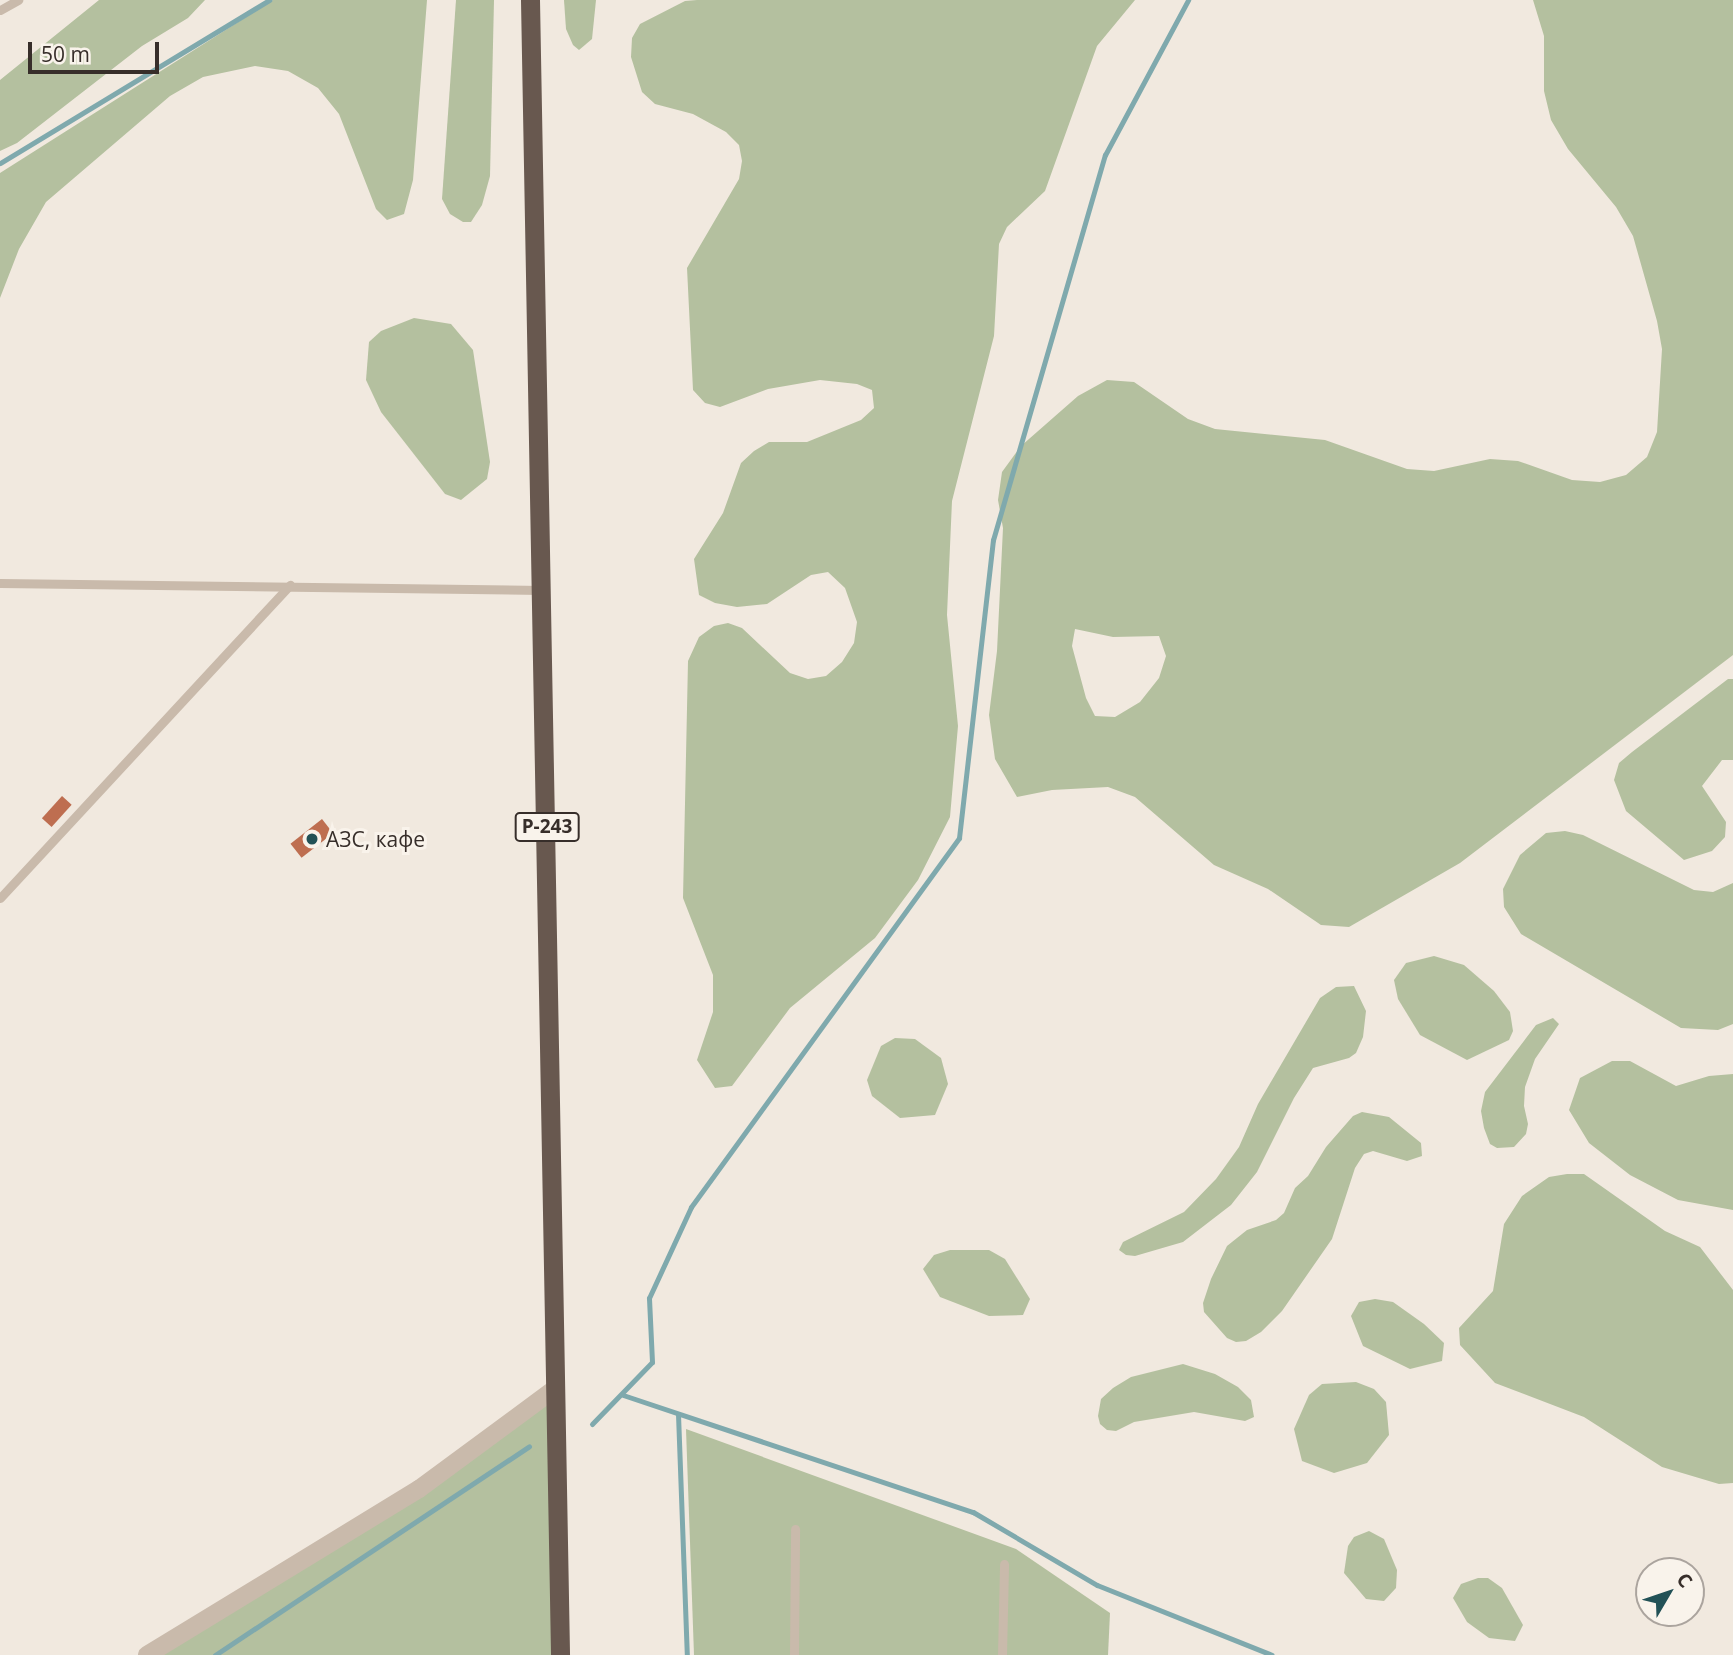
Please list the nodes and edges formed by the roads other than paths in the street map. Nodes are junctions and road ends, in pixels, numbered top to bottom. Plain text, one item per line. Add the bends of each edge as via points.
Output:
1 (18, 0) edge
2 (530, 0) edge
3 (0, 10) edge
4 (0, 583) edge
5 (290, 585) junction
6 (542, 590) junction
7 (0, 898) edge
8 (556, 1388) junction
9 (795, 1529) dead end
10 (1004, 1564) dead end
11 (147, 1655) edge
12 (560, 1655) edge
13 (794, 1655) edge
14 (1002, 1655) edge

1 - 3 lane
2 - 6 highway, Р-243
4 - 5 lane
5 - 6 lane
5 - 7 lane
6 - 8 highway, Р-243
8 - 11 street via 419,1489
8 - 12 highway, Р-243
9 - 13 lane
10 - 14 lane

